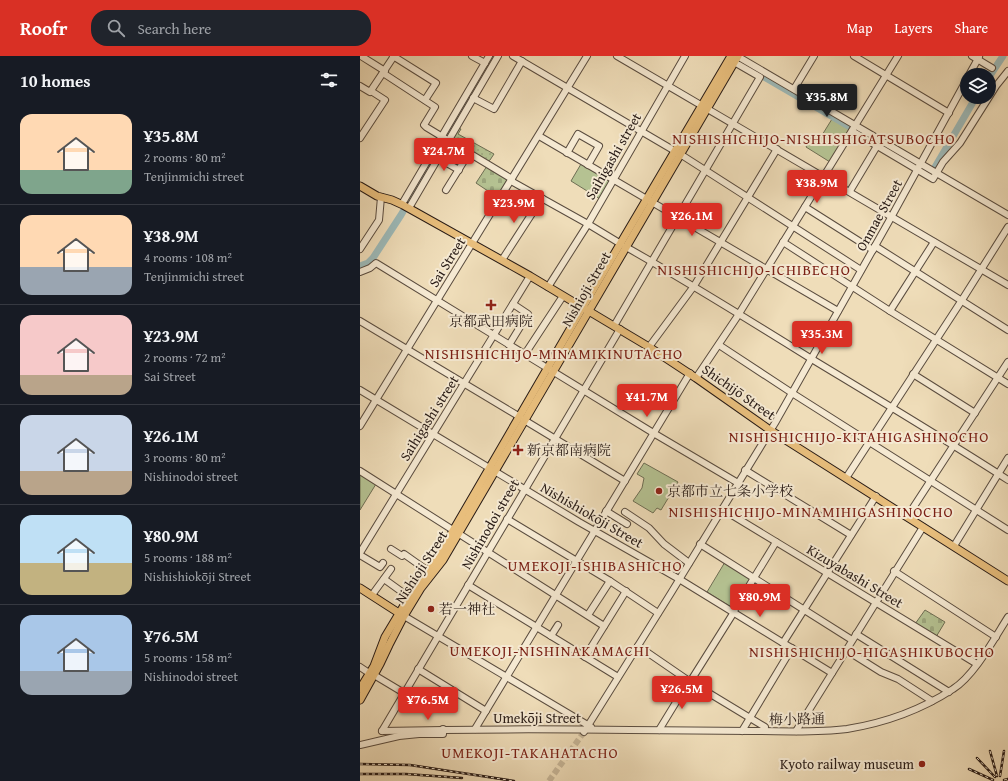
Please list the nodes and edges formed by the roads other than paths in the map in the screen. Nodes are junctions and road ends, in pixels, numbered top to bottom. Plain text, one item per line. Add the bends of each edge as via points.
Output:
1 (361, 56) edge
2 (394, 56) edge
3 (472, 56) edge
4 (489, 56) edge
5 (498, 56) edge
6 (513, 56) edge
7 (587, 56) edge
8 (617, 56) edge
9 (685, 56) edge
10 (814, 56) edge
11 (854, 56) edge
12 (898, 56) edge
13 (733, 57) edge
14 (976, 57) edge
15 (522, 61) junction
16 (485, 63) junction
17 (972, 68) edge
18 (992, 68) dead end
19 (1008, 71) edge
20 (384, 72) junction
21 (887, 75) junction
22 (360, 86) edge
23 (668, 86) junction
24 (568, 88) junction
25 (794, 89) junction
26 (371, 91) junction
27 (960, 92) edge
28 (473, 98) junction
29 (425, 100) junction
30 (704, 106) junction
31 (949, 112) junction
32 (732, 123) junction
33 (854, 128) junction
34 (641, 131) junction
35 (539, 136) junction
36 (441, 137) junction
37 (360, 138) edge
38 (448, 141) junction
39 (877, 146) junction
40 (777, 149) junction
41 (469, 153) junction
42 (567, 153) junction
43 (678, 153) junction
44 (438, 158) junction
45 (588, 165) junction
46 (919, 166) junction
47 (459, 170) junction
48 (705, 170) junction
49 (934, 172) junction
50 (824, 176) junction
51 (511, 180) junction
52 (613, 180) junction
53 (360, 186) edge
54 (446, 190) dead end
55 (850, 192) junction
56 (381, 197) junction
57 (747, 197) junction
58 (542, 198) junction
59 (650, 201) junction
60 (405, 206) junction
61 (805, 207) junction
62 (1008, 214) edge
63 (678, 217) junction
64 (891, 217) junction
65 (588, 224) junction
66 (793, 226) junction
67 (1008, 226) edge
68 (720, 242) junction
69 (783, 242) junction
70 (934, 242) junction
71 (473, 243) junction
72 (361, 245) edge
73 (623, 245) junction
74 (874, 248) junction
75 (502, 260) junction
76 (652, 262) junction
77 (982, 269) junction
78 (766, 270) junction
79 (861, 270) junction
80 (360, 272) edge
81 (914, 272) junction
82 (530, 276) junction
83 (1008, 285) edge
84 (694, 286) junction
85 (853, 286) junction
86 (548, 287) junction
87 (563, 296) junction
88 (437, 300) junction
89 (962, 300) junction
90 (513, 304) junction
91 (586, 309) junction
92 (838, 311) junction
93 (890, 311) junction
94 (739, 314) junction
95 (360, 321) edge
96 (617, 328) junction
97 (1008, 330) edge
98 (494, 335) junction
99 (936, 340) junction
100 (509, 345) junction
101 (719, 345) junction
102 (649, 347) junction
103 (407, 350) junction
104 (525, 354) junction
105 (811, 358) junction
106 (1008, 362) edge
107 (551, 370) junction
108 (690, 373) junction
109 (913, 374) junction
110 (998, 377) junction
111 (696, 378) junction
112 (464, 384) junction
113 (1008, 384) edge
114 (360, 390) edge
115 (583, 390) junction
116 (792, 393) junction
117 (376, 400) junction
118 (892, 407) junction
119 (975, 413) junction
120 (522, 419) junction
121 (360, 426) edge
122 (770, 430) junction
123 (654, 433) junction
124 (433, 434) junction
125 (554, 438) junction
126 (870, 442) junction
127 (954, 445) junction
128 (1008, 458) edge
129 (492, 470) junction
130 (745, 470) junction
131 (360, 471) edge
132 (998, 474) junction
133 (846, 478) junction
134 (625, 480) junction
135 (1008, 480) edge
136 (931, 481) junction
137 (738, 483) junction
138 (525, 489) junction
139 (396, 494) junction
140 (876, 496) junction
141 (722, 509) junction
142 (976, 510) junction
143 (606, 511) junction
144 (625, 512) dead end
145 (907, 517) junction
146 (508, 519) junction
147 (627, 524) dead end
148 (923, 527) junction
149 (1008, 530) edge
150 (594, 531) junction
151 (456, 532) junction
152 (851, 535) junction
153 (776, 542) junction
154 (700, 544) junction
155 (954, 546) junction
156 (391, 549) dead end
157 (360, 552) edge
158 (488, 552) junction
159 (577, 560) junction
160 (383, 563) dead end
161 (689, 563) junction
162 (391, 569) dead end
163 (428, 571) junction
164 (894, 571) junction
165 (827, 574) junction
166 (384, 578) junction
167 (754, 578) junction
168 (680, 579) junction
169 (610, 581) junction
170 (1008, 581) edge
171 (468, 585) junction
172 (360, 588) edge
173 (626, 591) junction
174 (372, 595) junction
175 (556, 595) junction
176 (409, 597) junction
177 (875, 602) junction
178 (804, 610) junction
179 (734, 612) junction
180 (658, 613) junction
181 (402, 614) junction
182 (588, 615) junction
183 (1008, 617) edge
184 (558, 625) dead end
185 (604, 626) junction
186 (537, 627) junction
187 (856, 634) junction
188 (438, 636) junction
189 (551, 636) junction
190 (996, 637) junction
191 (852, 640) junction
192 (784, 643) junction
193 (638, 646) junction
194 (792, 648) junction
195 (846, 650) junction
196 (585, 657) junction
197 (977, 664) junction
198 (360, 667) edge
199 (418, 669) junction
200 (832, 673) junction
201 (372, 674) junction
202 (507, 677) junction
203 (618, 677) junction
204 (690, 681) junction
205 (360, 689) edge
206 (949, 692) junction
207 (404, 693) junction
208 (360, 700) edge
209 (932, 701) junction
210 (486, 711) junction
211 (749, 718) junction
212 (443, 729) junction
213 (475, 729) junction
214 (586, 729) junction
215 (659, 730) junction
216 (382, 731) joint
217 (742, 731) junction
218 (764, 731) junction
219 (796, 731) junction
220 (360, 745) edge

1 - 20 street
2 - 20 street
2 - 29 street via 436,83
3 - 16 street
4 - 16 street
5 - 28 street
6 - 15 street
7 - 24 street, Sai Street
8 - 23 street
9 - 23 street, Saihigashi street
10 - 25 street
11 - 21 street
12 - 21 street
13 - 25 street
13 - 30 main road, Nishioji Street
13 - 32 street, Nishinodoi street via 760,77
14 - 17 street
14 - 18 street
15 - 24 street
15 - 28 street via 494,109
16 - 36 street
19 - 49 street via 952,154
20 - 26 street
20 - 29 street
21 - 31 street
21 - 33 street
22 - 26 street
23 - 30 street
23 - 34 street, Saihigashi street
24 - 34 street
24 - 35 street, Sai Street
25 - 33 street
26 - 37 street via 385,100
27 - 31 street, Onmae Street
28 - 38 street
29 - 36 street via 435,107 424,125
30 - 32 street
30 - 43 main road, Nishioji Street
31 - 46 street, Onmae Street
32 - 40 street
32 - 48 street, Nishinodoi street
33 - 39 street
33 - 46 street
33 - 50 street
34 - 43 street
34 - 52 street, Saihigashi street
35 - 42 street
35 - 51 street, Sai Street
36 - 38 street
36 - 60 street
38 - 41 street
38 - 44 street
39 - 46 street
39 - 55 street
40 - 50 street
40 - 57 street
41 - 47 street
41 - 51 street
42 - 45 street
42 - 45 street via 578,134 599,146
43 - 48 street
43 - 59 main road, Nishioji Street
44 - 47 street
44 - 60 street
45 - 52 street
46 - 49 street
46 - 49 street via 933,179
46 - 64 street, Onmae Street
47 - 54 street
48 - 57 street
48 - 63 street, Nishinodoi street
49 - 62 street
50 - 55 street
50 - 61 street
51 - 58 street
51 - 71 street, Sai Street
52 - 59 street
52 - 65 street, Saihigashi street
53 - 56 main road, Shichijō Street
55 - 64 street
56 - 60 main road, Shichijō Street
56 - 72 street via 379,220
57 - 66 street
57 - 68 street
58 - 65 street
58 - 75 street
59 - 63 street
59 - 73 main road, Nishioji Street
60 - 71 main road, Shichijō Street
61 - 66 street
61 - 74 street
63 - 68 street
63 - 76 street, Nishinodoi street
64 - 70 street
64 - 74 street, Onmae Street
65 - 73 street
65 - 86 street, Saihigashi street
66 - 69 street
66 - 79 street
67 - 77 street
68 - 78 street
68 - 84 street
69 - 78 street
69 - 85 street
70 - 77 street
70 - 81 street
71 - 75 main road, Shichijō Street
71 - 88 street, Sai Street
73 - 76 street
73 - 91 main road, Nishioji Street
74 - 79 street, Onmae Street
74 - 81 street
75 - 82 main road, Shichijō Street
76 - 84 street
76 - 96 street, Nishinodoi street
77 - 83 street
77 - 89 street
78 - 92 street
78 - 94 street
79 - 85 street, Onmae Street
80 - 88 street via 376,263
81 - 89 street
81 - 93 street
82 - 86 main road, Shichijō Street
82 - 90 street, Saihigashi street
84 - 94 street
84 - 102 street
85 - 92 street, Onmae Street
85 - 93 street
86 - 87 main road, Shichijō Street
87 - 91 main road, Shichijō Street
87 - 104 street
88 - 98 street
88 - 103 street, Sai Street
89 - 97 street
89 - 99 street
90 - 98 street, Saihigashi street
90 - 100 street via 528,314
91 - 96 main road, Shichijō Street
91 - 107 main road, Nishioji Street
92 - 105 street, Onmae Street
93 - 99 street
94 - 101 street
94 - 105 street
95 - 103 street
96 - 102 main road, Shichijō Street
96 - 115 street, Nishinodoi street
98 - 100 street
98 - 112 street, Saihigashi street
99 - 109 street
99 - 110 street
100 - 104 street
101 - 111 street
101 - 116 street
102 - 108 main road, Shichijō Street
103 - 112 street
103 - 117 street, Sai Street
104 - 107 street
105 - 116 street, Onmae Street
105 - 118 street
106 - 110 street
107 - 115 street
107 - 120 main road, Nishioji Street
108 - 111 main road, Shichijō Street
108 - 123 street
109 - 118 street
109 - 119 street
110 - 113 street
110 - 119 street
111 - 122 main road, Shichijō Street
112 - 120 street
112 - 124 street, Saihigashi street
114 - 117 street, Nishishiokōji Street
115 - 123 street
115 - 125 street, Nishinodoi street
116 - 122 street, Onmae Street
116 - 126 street
117 - 121 street
117 - 124 street, Nishishiokōji Street
118 - 126 street
118 - 127 street
119 - 127 street
120 - 125 street
120 - 129 main road, Nishioji Street
122 - 130 street, Onmae Street
122 - 133 main road, Shichijō Street
123 - 134 street
123 - 137 street
124 - 129 street, Nishishiokōji Street
124 - 139 street, Saihigashi street
125 - 134 street
125 - 138 street, Nishinodoi street
126 - 133 street
126 - 136 street
127 - 132 street
127 - 136 street
128 - 132 street
129 - 138 street, Nishishiokōji Street
129 - 151 main road, Nishioji Street
130 - 137 street, Onmae Street
130 - 152 street
131 - 139 street
132 - 135 street
132 - 142 street
133 - 140 main road, Shichijō Street
134 - 143 street
136 - 142 street
136 - 145 street
137 - 141 street, Onmae Street
138 - 146 street, Nishinodoi street
138 - 150 street, Nishishiokōji Street
139 - 151 street
139 - 157 street, Saihigashi street
140 - 145 main road, Shichijō Street
140 - 152 street
141 - 153 street, Kizuyabashi Street
141 - 154 street, Onmae Street
142 - 149 street
142 - 155 street
143 - 147 street
143 - 150 street
144 - 161 street via 649,528 664,544
145 - 148 main road, Shichijō Street
146 - 158 street, Nishinodoi street
146 - 159 street
148 - 155 main road, Shichijō Street
148 - 164 street
150 - 159 street
150 - 168 street, Nishishiokōji Street
151 - 158 street
151 - 163 main road, Nishioji Street
151 - 181 main road, Nishioji Street via 443,560
152 - 165 street
153 - 165 street, Kizuyabashi Street
153 - 167 street
154 - 161 street, Onmae Street
154 - 167 street
155 - 170 main road, Shichijō Street
156 - 163 street via 402,556 404,554
157 - 160 street via 380,567
158 - 171 street, Nishinodoi street
158 - 175 street
159 - 169 street
159 - 175 street
161 - 168 street, Onmae Street
162 - 166 street
163 - 176 main road, Nishioji Street
164 - 177 street
164 - 190 street
165 - 177 street, Kizuyabashi Street
165 - 178 street
166 - 174 street
166 - 176 street
167 - 178 street
167 - 179 street
168 - 179 street, Nishishiokōji Street
168 - 180 street, Onmae Street
169 - 173 street
169 - 182 street
171 - 186 street
171 - 188 street, Nishinodoi street
172 - 174 main road
173 - 180 street
173 - 185 street
174 - 181 main road
175 - 182 street
175 - 186 street
176 - 181 main road, Nishioji Street
177 - 187 street
177 - 197 street, Kizuyabashi Street
178 - 191 street
178 - 192 street
179 - 192 street, Nishishiokōji Street
179 - 204 street
180 - 193 street, Onmae Street
181 - 188 street
181 - 201 main road
182 - 185 street
183 - 190 street, 梅小路通
184 - 189 street
185 - 196 street
186 - 189 street
186 - 202 street
187 - 191 street
187 - 206 street
188 - 199 street, Nishinodoi street
188 - 202 street
189 - 196 street
190 - 197 street, 梅小路通
191 - 195 street
192 - 194 street, Nishishiokōji Street
193 - 203 street, Onmae Street
193 - 204 street
194 - 200 street, Nishishiokōji Street
194 - 211 street
195 - 200 street
195 - 209 street
196 - 203 street
197 - 206 street, 梅小路通 via 968,677
198 - 201 street
199 - 207 street, Nishinodoi street
199 - 210 street
200 - 219 street
201 - 205 main road
201 - 207 street
201 - 208 main road
202 - 210 street
202 - 214 street
203 - 214 street, Onmae Street
204 - 211 street
204 - 215 street
206 - 209 street, 梅小路通
207 - 216 street, Nishinodoi street
209 - 219 street, 梅小路通 via 882,721 845,729
210 - 213 street
211 - 217 street
211 - 218 street via 764,727
212 - 213 street, Umekōji Street
212 - 216 street, Umekōji Street
212 - 220 street via 443,734 399,736
213 - 214 street, Umekōji Street
214 - 215 street, 梅小路通
215 - 217 street, 梅小路通
217 - 218 street, 梅小路通
218 - 219 street, 梅小路通

